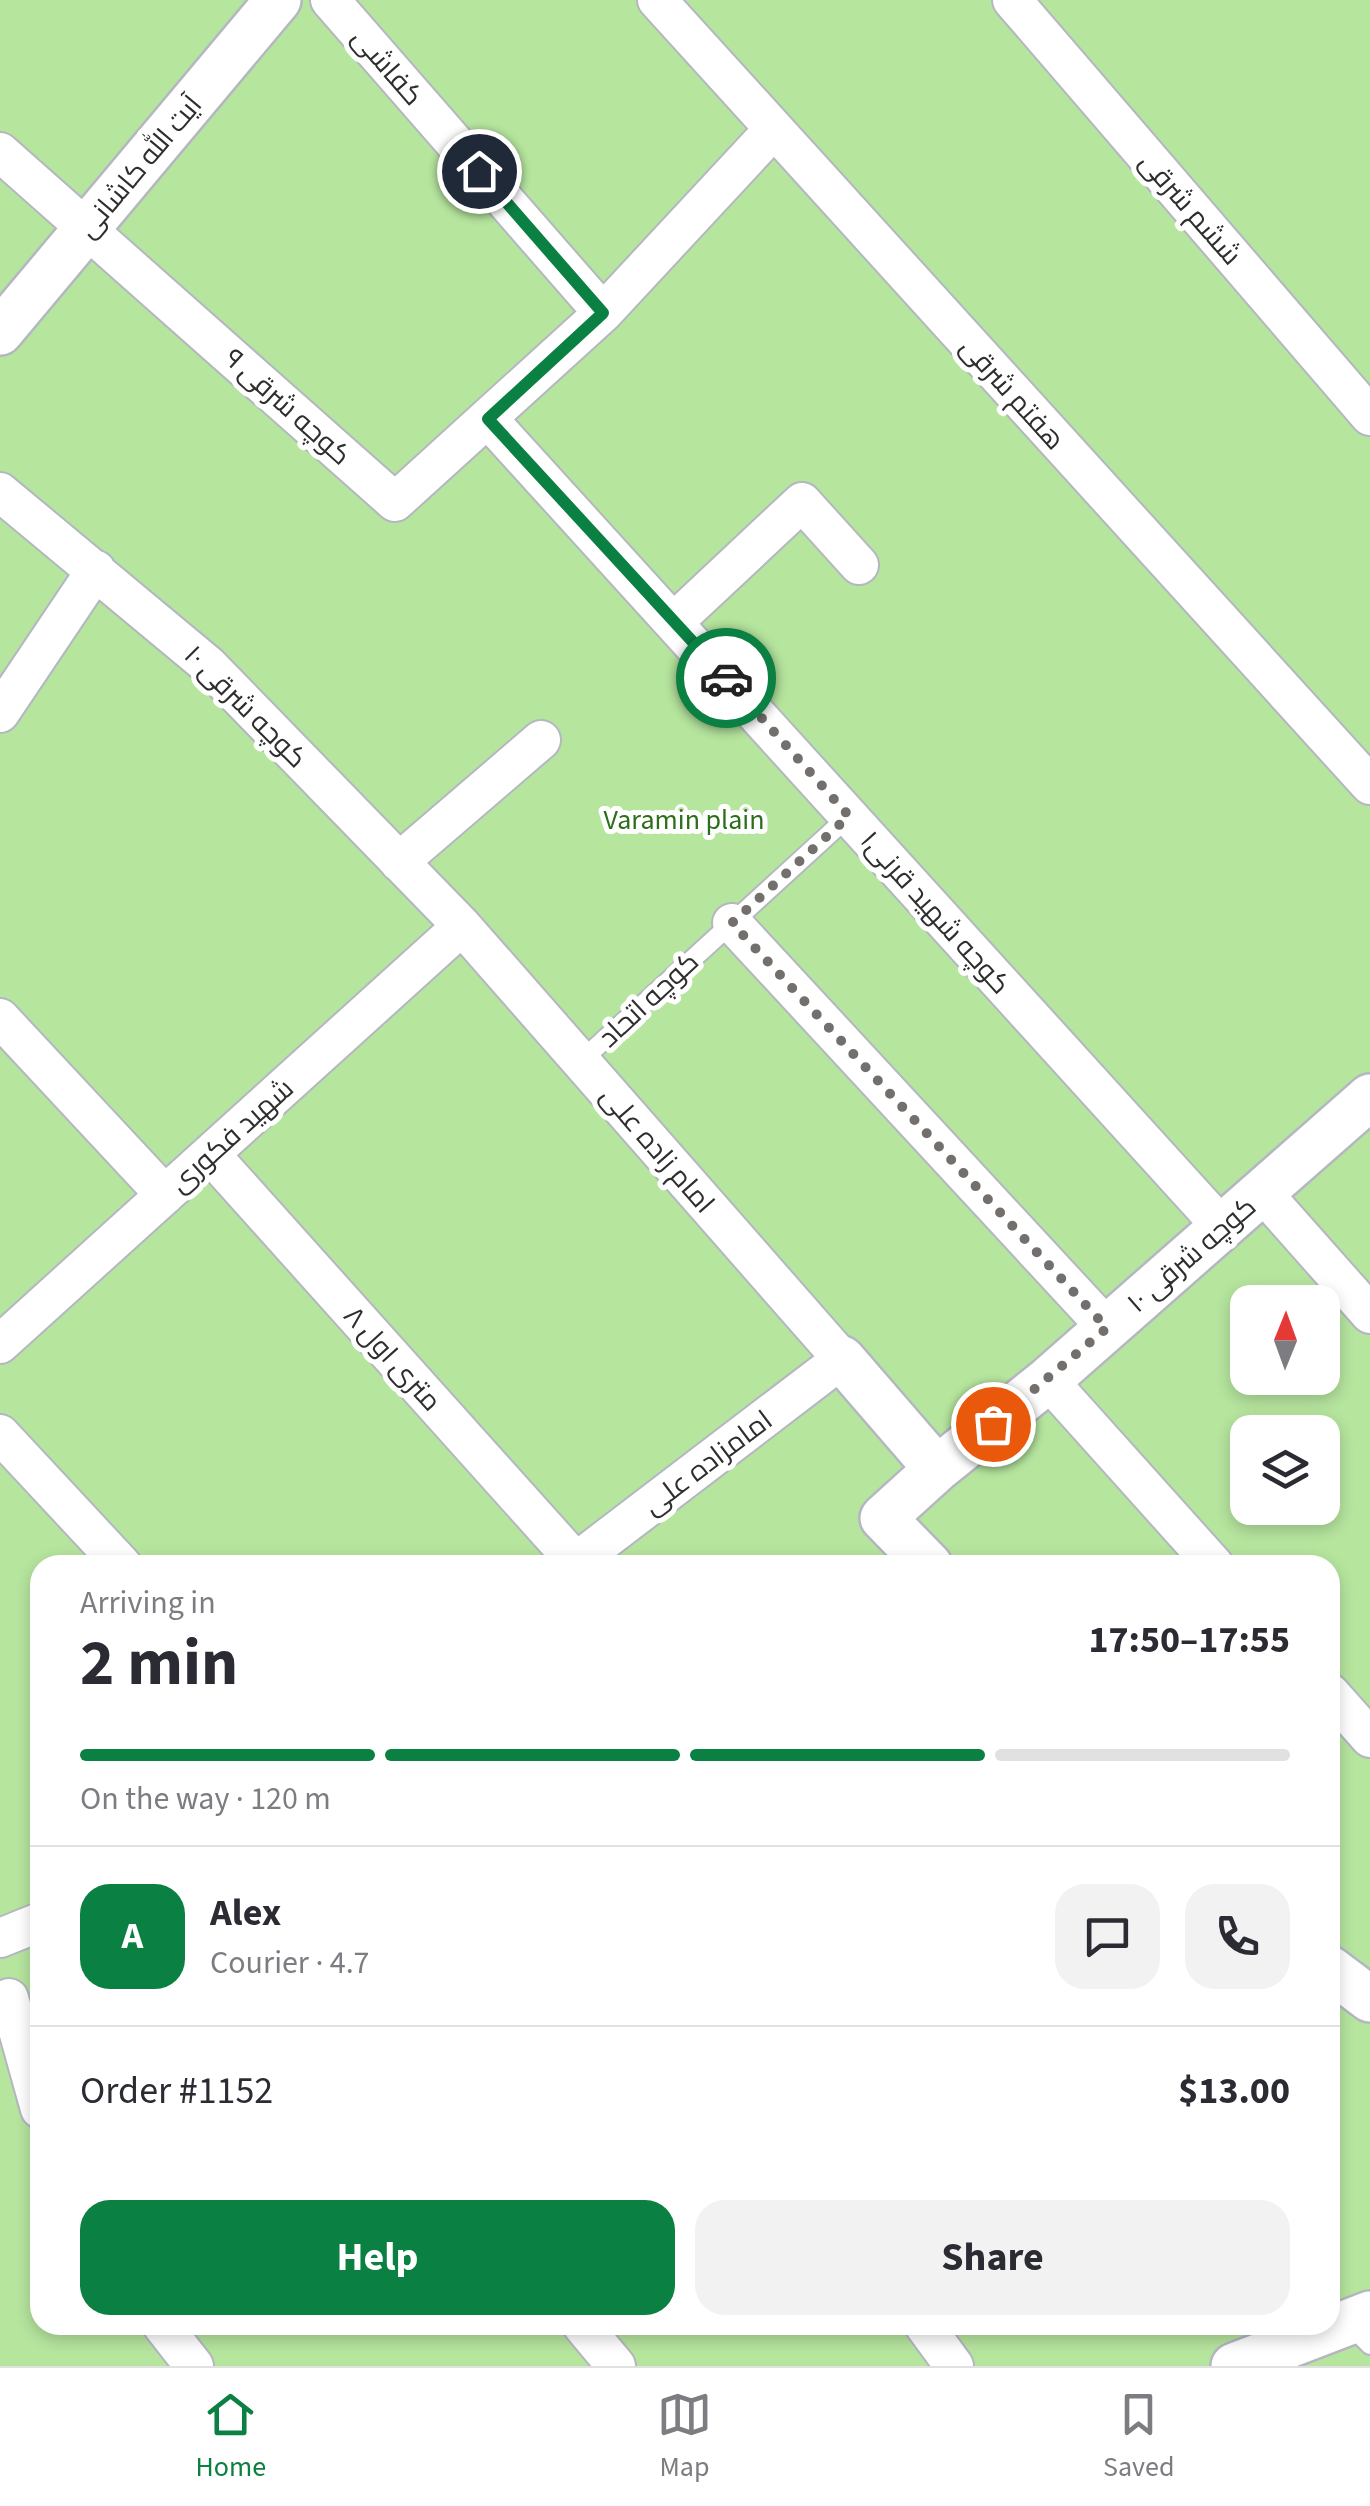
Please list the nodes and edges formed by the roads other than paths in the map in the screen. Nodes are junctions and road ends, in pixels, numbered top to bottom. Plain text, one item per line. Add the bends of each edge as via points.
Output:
1 (278, 0) edge
2 (330, 0) edge
3 (656, 0) edge
4 (1012, 0) edge
5 (774, 129) junction
6 (0, 152) edge
7 (87, 229) junction
8 (603, 313) junction
9 (0, 332) edge
10 (1370, 416) edge
11 (488, 419) junction
12 (0, 492) edge
13 (859, 565) dead end
14 (96, 570) junction
15 (675, 621) junction
16 (0, 714) edge
17 (540, 740) dead end
18 (1370, 785) edge
19 (849, 816) junction
20 (400, 862) junction
21 (732, 923) junction
22 (468, 933) junction
23 (0, 1018) edge
24 (581, 1062) junction
25 (1370, 1097) edge
26 (210, 1154) junction
27 (1262, 1192) junction
28 (165, 1195) junction
29 (1222, 1228) junction
30 (1370, 1314) edge
31 (1107, 1328) junction
32 (0, 1344) edge
33 (842, 1359) junction
34 (1048, 1380) junction
35 (0, 1434) edge
36 (938, 1469) junction
37 (113, 1555) edge
38 (567, 1555) edge
39 (585, 1555) edge
40 (919, 1555) edge
41 (1205, 1555) edge
42 (1340, 1705) edge
43 (1370, 1738) edge
44 (30, 1926) edge
45 (0, 1938) edge
46 (1340, 1971) edge
47 (1340, 1976) edge
48 (1370, 1980) edge
49 (9, 1998) dead end
50 (1370, 2000) edge
51 (30, 2073) edge
52 (170, 2335) edge
53 (590, 2335) edge
54 (931, 2335) edge
55 (1283, 2335) edge
56 (194, 2366) edge
57 (616, 2366) edge
58 (954, 2366) edge
59 (1234, 2366) edge

1 - 7 street, آیت الله کاشانی
2 - 8 street, کفاشی
3 - 5 street, هفتم شرقی
4 - 10 street, ششم شرقی
5 - 8 street
5 - 18 street, هفتم شرقی
6 - 7 street
7 - 9 street, آیت الله کاشانی
7 - 11 street, کوچه شرقی ۹ via 395,502
8 - 11 street
11 - 15 street, کوچه شهید قرنی۱
12 - 14 street, کوچه شرقی ۱۰
13 - 15 street via 802,502
14 - 16 street
14 - 20 street, کوچه شرقی ۱۰ via 196,652
15 - 19 street, کوچه شهید قرنی۱
17 - 20 street
19 - 21 lane, کوچه اتحاد
19 - 29 street, کوچه شهید قرنی۱
20 - 22 street, کوچه شرقی ۱۰
21 - 24 lane, کوچه اتحاد
21 - 31 street
22 - 24 street, امام زاده علی
22 - 26 street, شهید فکوری
23 - 28 street
24 - 33 street, امام زاده علی
25 - 27 street, کوچه شرقی ۱۰
26 - 28 street, شهید فکوری
26 - 38 street, ۸ متری اول
27 - 29 street, کوچه شرقی ۱۰
27 - 30 street
28 - 32 street, شهید فکوری
29 - 31 street, کوچه شرقی ۱۰
31 - 34 street, کوچه شرقی ۱۰
33 - 36 street
33 - 39 street, امامزاده علی
34 - 36 street, کوچه شرقی ۱۰
34 - 41 street
35 - 37 street
36 - 40 street, کوچه شرقی ۱۰ via 882,1518
42 - 43 street
44 - 45 street
46 - 48 street
47 - 50 street
49 - 51 street
52 - 56 street
53 - 57 street
54 - 58 street
55 - 59 street

